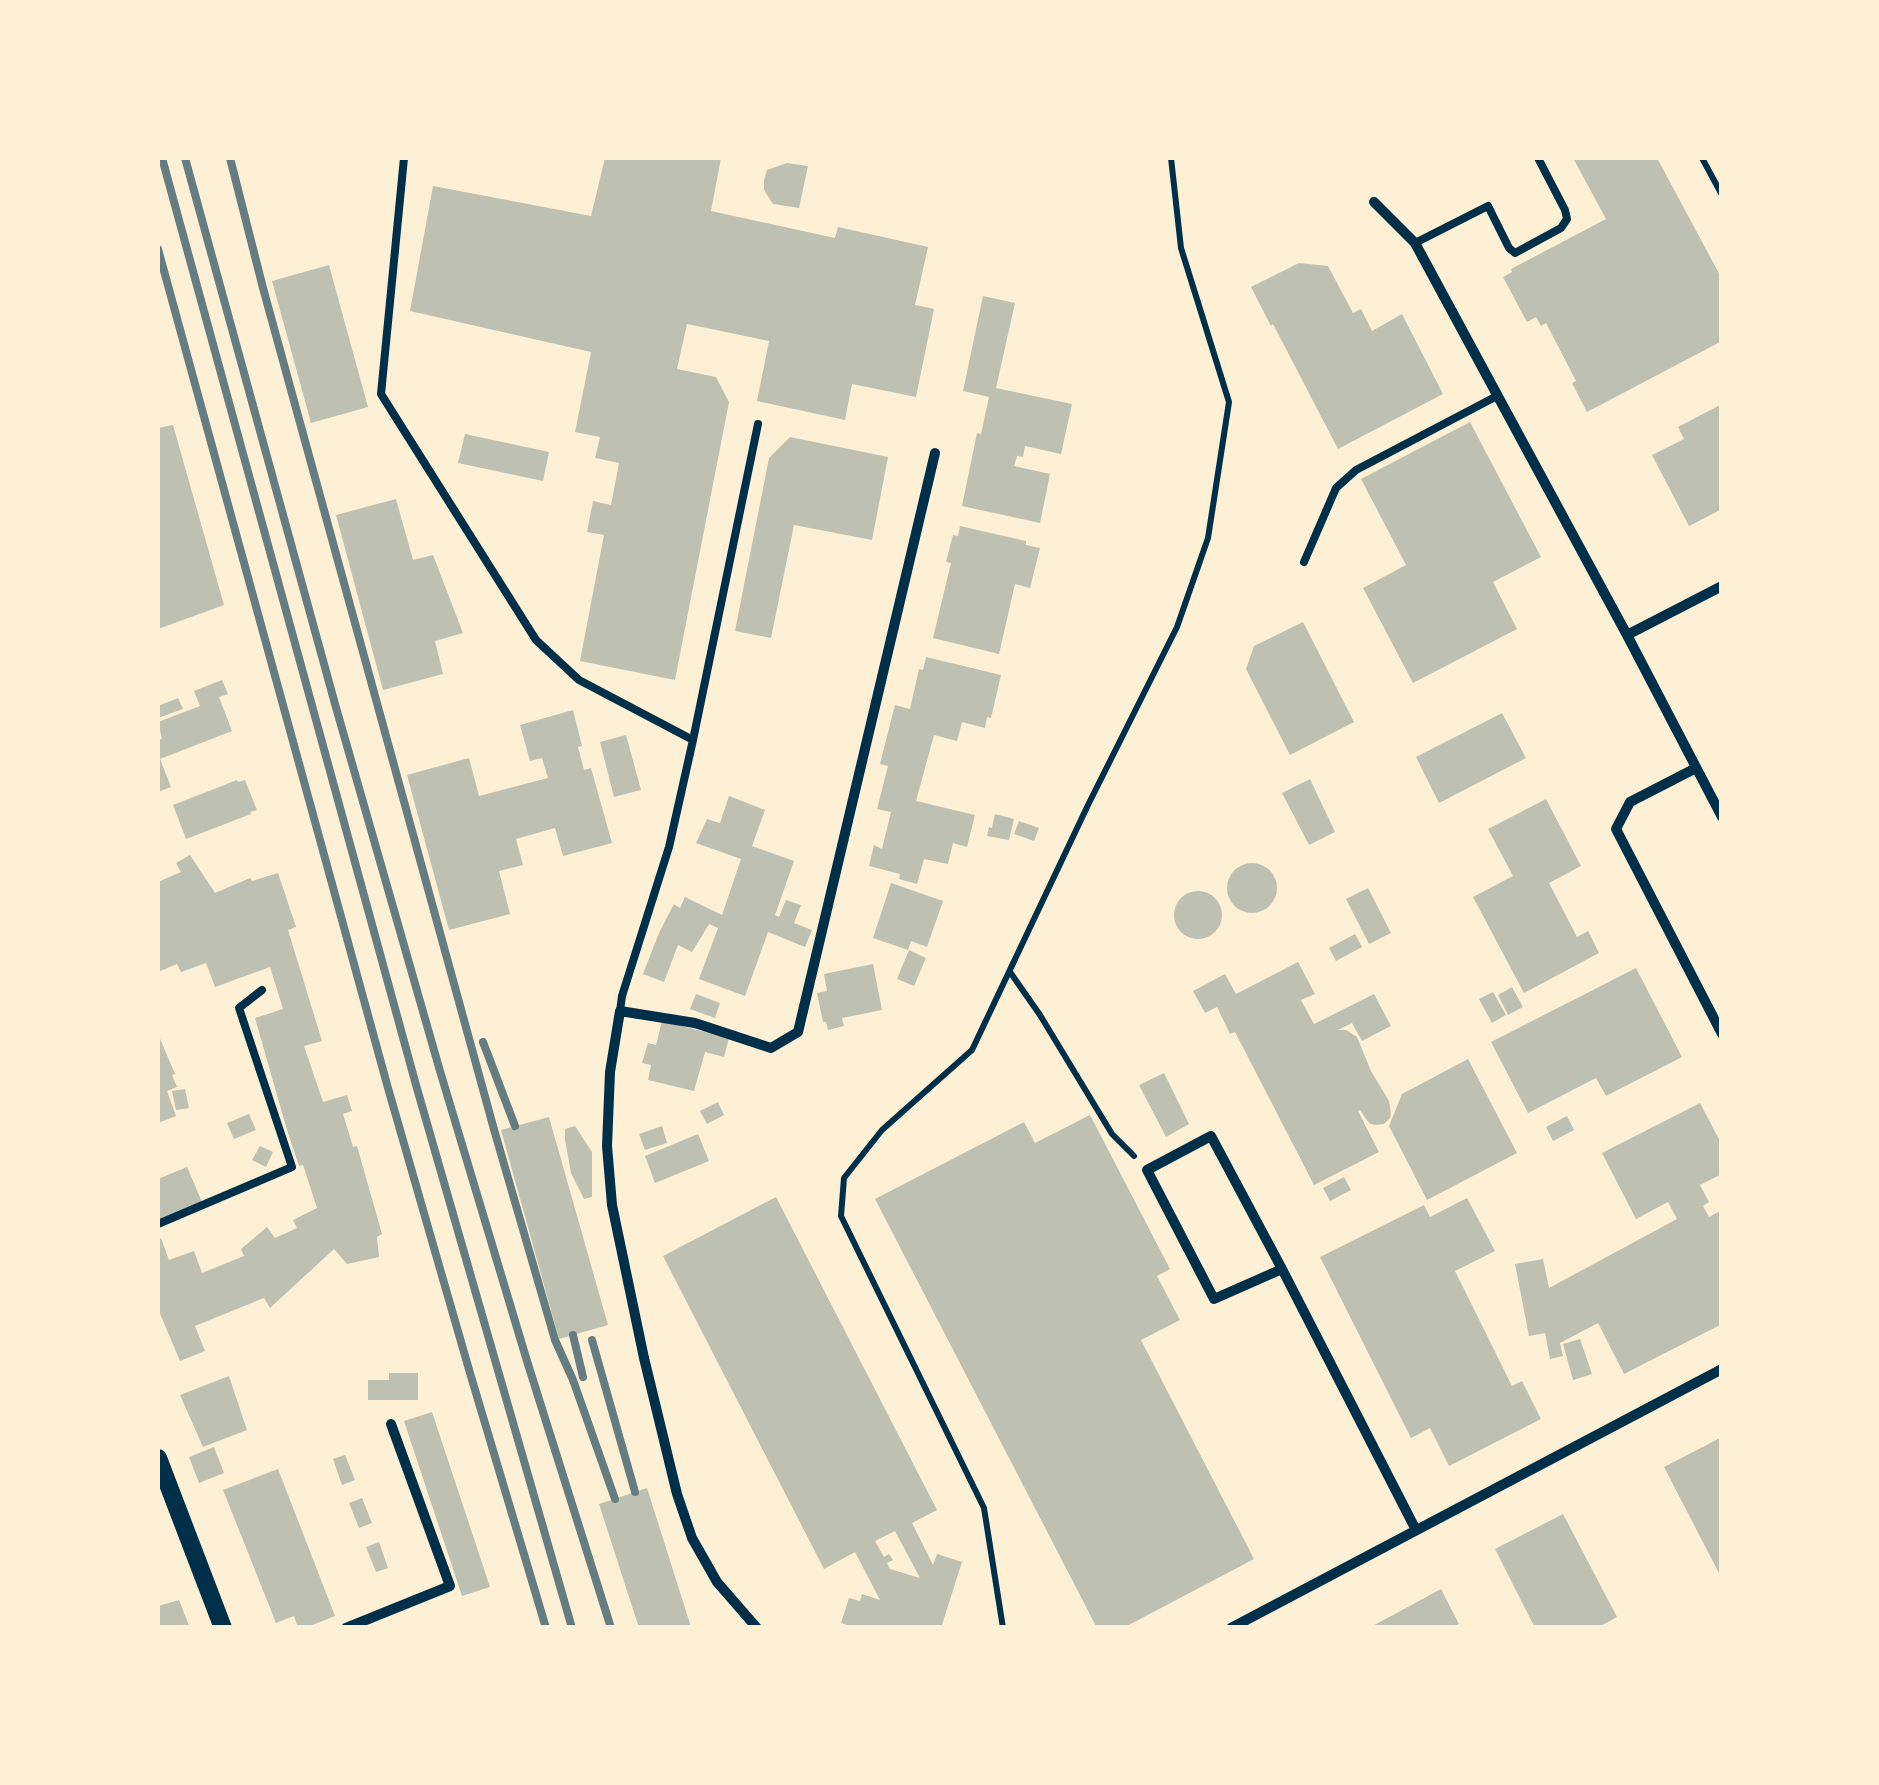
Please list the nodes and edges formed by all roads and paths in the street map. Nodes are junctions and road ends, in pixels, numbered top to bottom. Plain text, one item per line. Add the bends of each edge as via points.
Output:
1 (404, 158) edge
2 (1171, 158) edge
3 (1538, 158) edge
4 (1702, 158) edge
5 (1722, 195) edge
6 (1374, 202) dead end
7 (1415, 243) junction
8 (1497, 396) junction
9 (758, 424) dead end
10 (935, 453) dead end
11 (1304, 562) dead end
12 (1722, 586) edge
13 (1627, 635) junction
14 (693, 740) junction
15 (1696, 768) junction
16 (1722, 817) edge
17 (1009, 971) junction
18 (262, 990) dead end
19 (620, 1011) junction
20 (1722, 1034) edge
21 (1147, 1170) junction
22 (158, 1224) edge
23 (1282, 1269) junction
24 (1722, 1369) edge
25 (391, 1424) dead end
26 (158, 1458) edge
27 (1416, 1530) junction
28 (753, 1626) edge
29 (223, 1628) edge
30 (346, 1628) edge
31 (1002, 1628) edge
32 (1231, 1628) edge

1 - 14 lane via 381,394 536,640 580,680
2 - 17 path via 1181,248 1229,402 1208,538 1177,627
3 - 7 lane via 1564,210 1561,228 1515,252 1488,206
4 - 5 path
6 - 7 street
7 - 8 street
8 - 11 lane via 1356,470 1336,488
8 - 13 street
9 - 14 lane
10 - 19 street via 798,1032 771,1048 695,1022
12 - 13 street
13 - 15 street
14 - 19 lane
15 - 16 street
15 - 20 street via 1630,802 1616,829
17 - 21 path via 1112,1134
17 - 31 path via 972,1050 882,1130 844,1178 840,1216 984,1508
18 - 22 lane via 239,1008 292,1167
19 - 28 street via 607,1146 612,1205 644,1358 692,1538 716,1582
21 - 23 street via 1214,1299
21 - 23 street via 1211,1136
23 - 27 street
24 - 27 street
25 - 30 street via 450,1586
26 - 29 street
27 - 32 street

